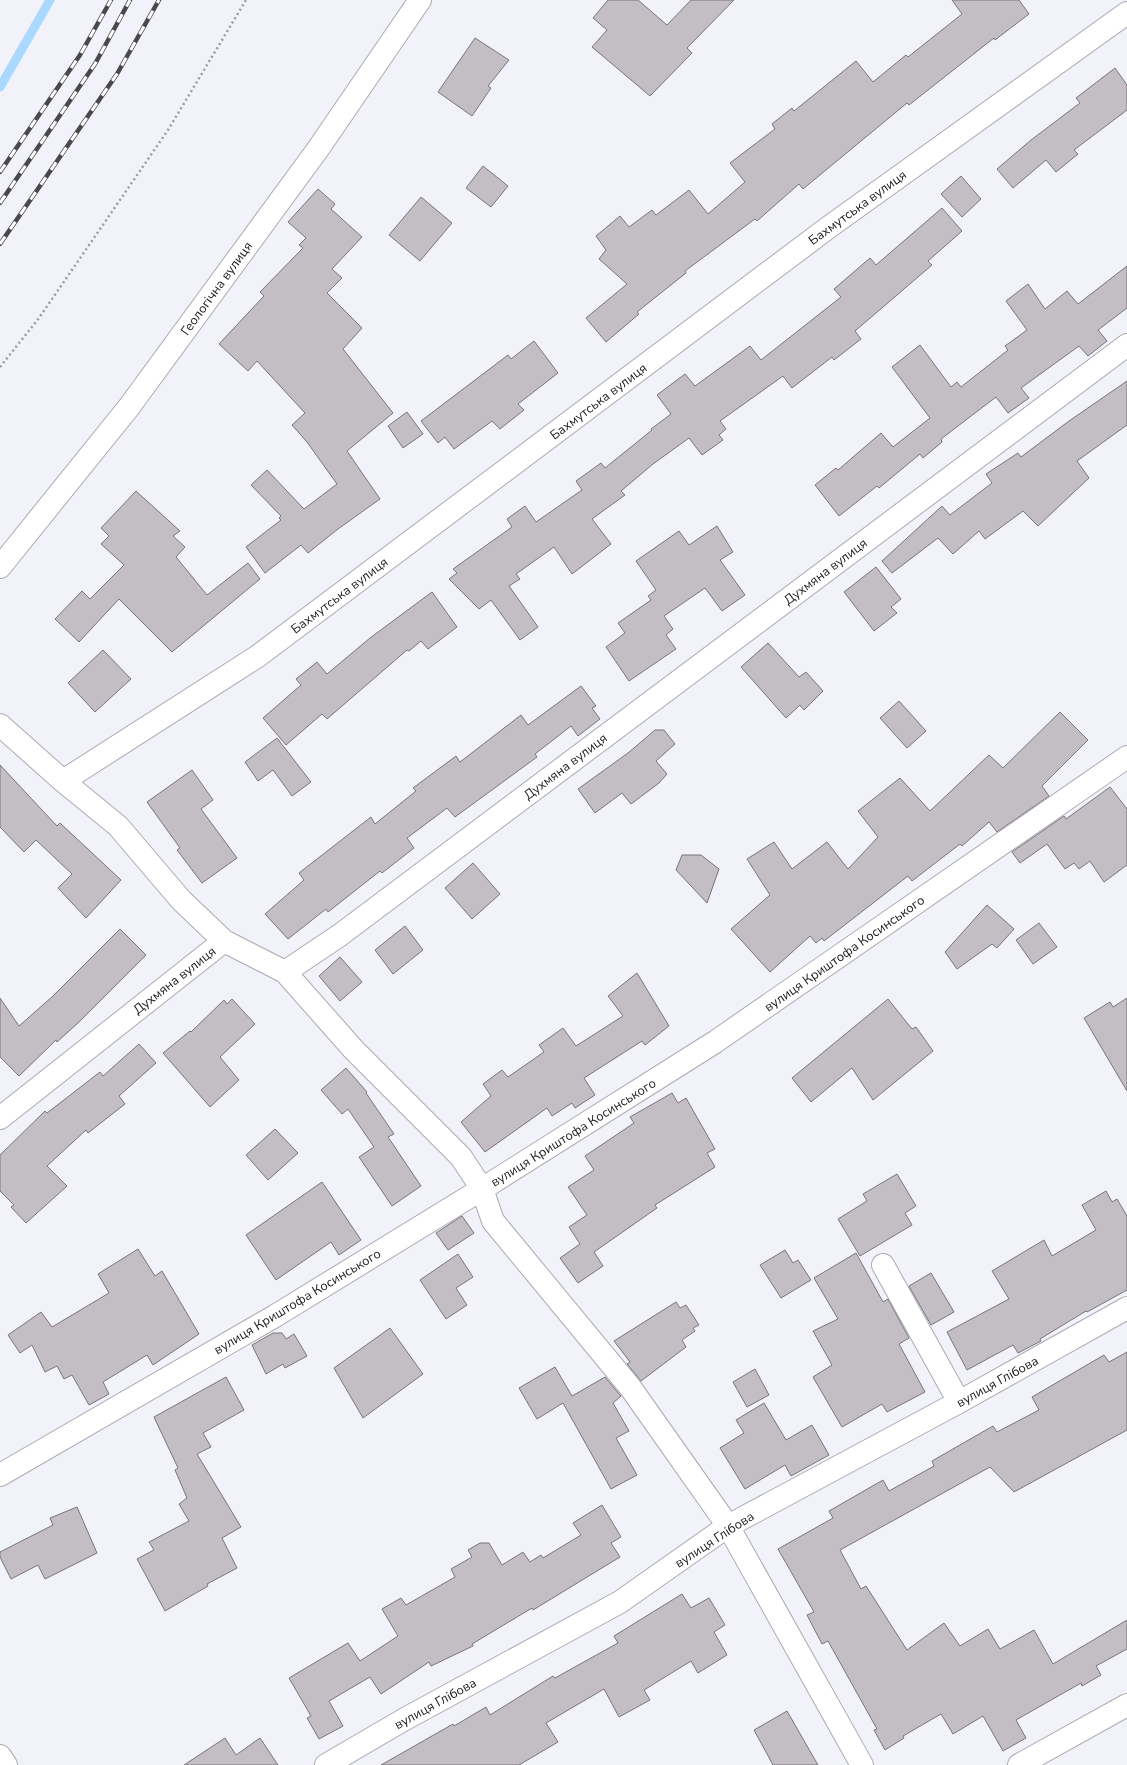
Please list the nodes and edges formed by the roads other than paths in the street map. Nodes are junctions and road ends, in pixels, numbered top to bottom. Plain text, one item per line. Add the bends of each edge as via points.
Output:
1 (420, 0) edge
2 (1127, 13) edge
3 (1127, 345) edge
4 (0, 567) edge
5 (0, 725) edge
6 (1127, 757) edge
7 (63, 781) junction
8 (224, 941) junction
9 (285, 972) junction
10 (0, 1118) edge
11 (482, 1189) junction
12 (883, 1266) dead end
13 (1127, 1308) edge
14 (959, 1402) junction
15 (0, 1475) edge
16 (728, 1526) junction
17 (1127, 1705) edge
18 (0, 1756) edge
19 (6, 1765) edge
20 (326, 1765) edge
21 (862, 1765) edge
22 (1019, 1765) edge

1 - 4 street, Геологічна вулиця via 318,149 130,407
2 - 7 street, Бахмутська вулиця via 829,227 258,656
3 - 9 street, Духмяна вулиця via 340,935
5 - 7 street
6 - 11 street, вулиця Криштофа Косинського via 715,1042
7 - 8 street via 118,826 181,900
8 - 9 street, Духмяна вулиця
8 - 10 street, Духмяна вулиця
9 - 11 street via 354,1050 461,1157
11 - 15 street, вулиця Криштофа Косинського via 275,1316
11 - 16 street via 493,1221 630,1387
12 - 14 street
13 - 14 street, вулиця Глібова
14 - 16 street, вулиця Глібова
16 - 20 street, вулиця Глібова via 620,1602
16 - 21 street
17 - 22 street
18 - 19 street

